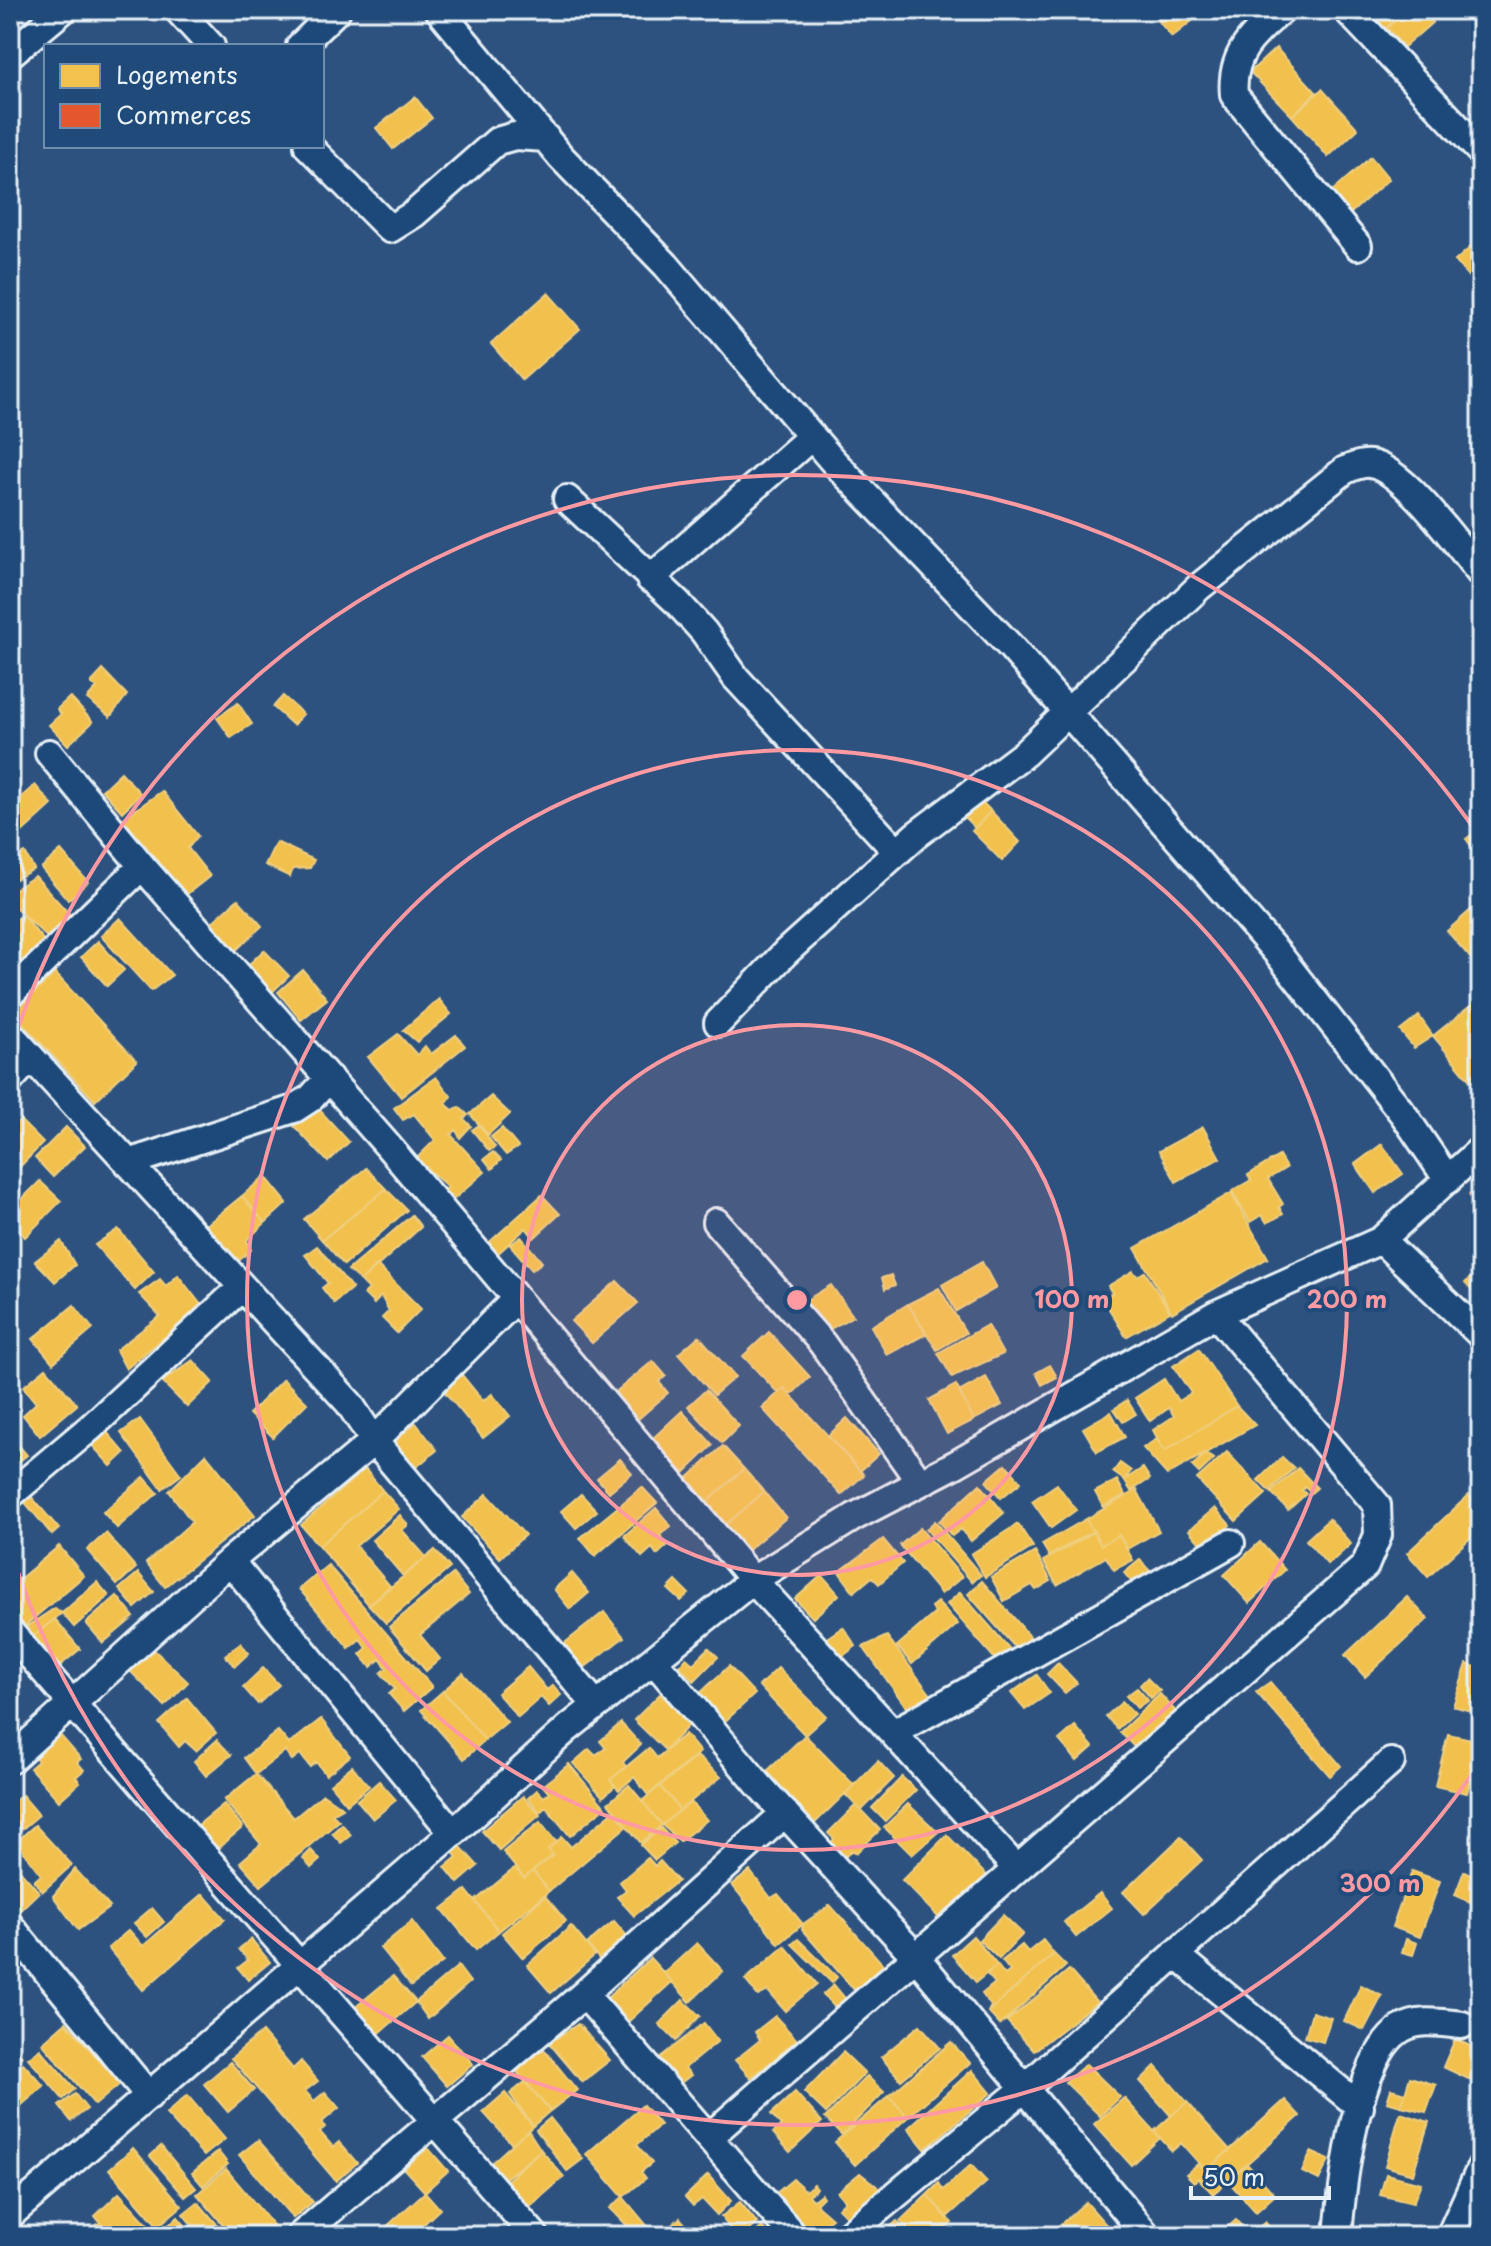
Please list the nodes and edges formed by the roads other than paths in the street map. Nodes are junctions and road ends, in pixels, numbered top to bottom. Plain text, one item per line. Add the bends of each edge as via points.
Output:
1 (63, 10) edge
2 (178, 10) edge
3 (337, 10) edge
4 (439, 10) edge
5 (1282, 10) edge
6 (1347, 10) edge
7 (209, 44) edge
8 (302, 44) edge
9 (10, 54) edge
10 (546, 138) junction
11 (310, 148) edge
12 (1481, 152) edge
13 (1358, 246) dead end
14 (812, 436) junction
15 (567, 499) dead end
16 (1481, 574) edge
17 (650, 579) junction
18 (1068, 712) junction
19 (49, 753) dead end
20 (897, 852) junction
21 (142, 866) junction
22 (10, 994) edge
23 (718, 1023) dead end
24 (10, 1034) edge
25 (30, 1058) junction
26 (329, 1078) junction
27 (10, 1080) edge
28 (1481, 1149) edge
29 (128, 1163) junction
30 (1448, 1180) junction
31 (716, 1222) dead end
32 (1381, 1240) junction
33 (242, 1287) junction
34 (516, 1299) junction
35 (1216, 1314) junction
36 (1481, 1335) edge
37 (374, 1441) junction
38 (920, 1482) junction
39 (10, 1495) edge
40 (1231, 1543) dead end
41 (230, 1561) junction
42 (753, 1580) junction
43 (10, 1632) edge
44 (654, 1661) junction
45 (72, 1704) junction
46 (596, 1705) junction
47 (893, 1733) junction
48 (10, 1760) edge
49 (1391, 1762) dead end
50 (785, 1813) junction
51 (453, 1833) junction
52 (1017, 1869) junction
53 (10, 1926) edge
54 (1175, 1954) junction
55 (916, 1957) junction
56 (299, 1967) junction
57 (584, 1994) junction
58 (1462, 2025) dead end
59 (1025, 2088) junction
60 (149, 2096) junction
61 (1360, 2107) junction
62 (436, 2119) junction
63 (709, 2137) junction
64 (1481, 2167) edge
65 (10, 2215) edge
66 (300, 2236) edge
67 (535, 2236) edge
68 (794, 2236) edge
69 (846, 2236) edge
70 (1147, 2236) edge
71 (1338, 2236) edge
72 (1450, 2236) edge

1 - 9 street
2 - 7 street
3 - 8 street
4 - 10 street
5 - 13 street via 1248,37 1238,58 1234,95
6 - 12 street
10 - 11 street via 497,141 390,229
10 - 14 street via 666,265
14 - 17 street
14 - 18 street
15 - 17 street
16 - 18 street via 1405,486 1383,469 1360,464 1316,491 1199,587
17 - 20 street via 677,602 736,678
18 - 20 street via 1025,753
18 - 30 street via 1279,955
19 - 21 street
20 - 23 street via 786,952
21 - 22 street
21 - 26 street
24 - 25 street
25 - 27 street
25 - 29 street
26 - 29 street via 294,1109
26 - 34 street
28 - 30 street
29 - 33 street
30 - 32 street
31 - 38 street via 822,1343
32 - 35 street
32 - 36 street
33 - 37 street via 349,1403
33 - 39 street
34 - 37 street
34 - 42 street
35 - 38 street
35 - 52 street via 1377,1505 1378,1535 1365,1566
37 - 41 street
37 - 46 street
38 - 42 street
40 - 47 street
41 - 45 street
41 - 51 street
42 - 44 street
42 - 47 street
43 - 45 street
44 - 46 street
44 - 50 street
45 - 48 street
45 - 56 street
46 - 51 street
47 - 52 street
49 - 54 street
50 - 55 street
50 - 57 street
51 - 56 street
52 - 55 street
53 - 60 street
54 - 59 street
54 - 61 street
55 - 59 street
55 - 63 street
56 - 60 street
56 - 62 street
57 - 62 street
57 - 63 street
58 - 61 street via 1425,2022 1404,2027 1385,2041
59 - 69 street
59 - 70 street
60 - 65 street
61 - 71 street via 1346,2158
62 - 66 street
62 - 67 street
63 - 68 street
64 - 72 street

